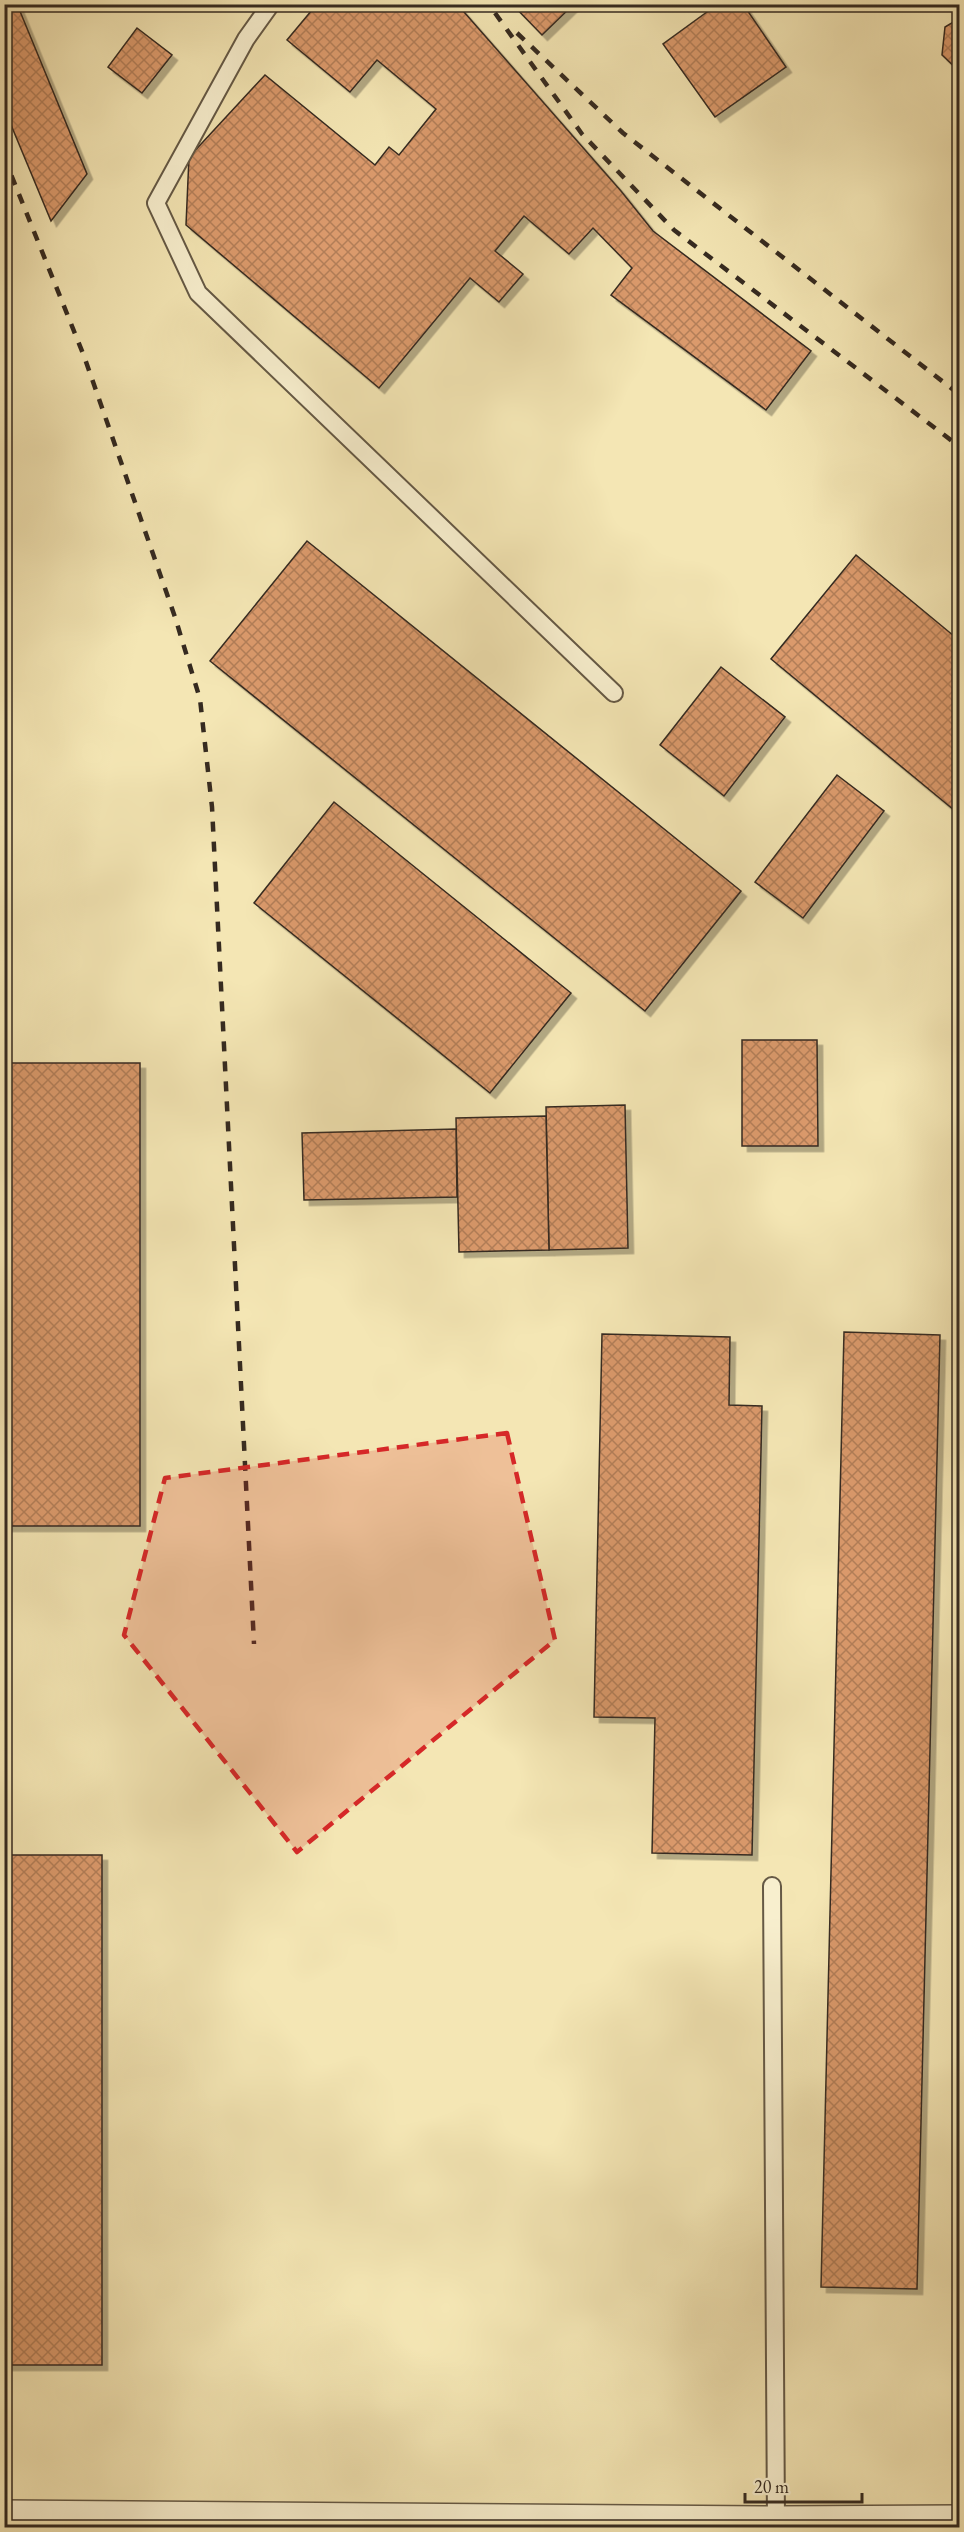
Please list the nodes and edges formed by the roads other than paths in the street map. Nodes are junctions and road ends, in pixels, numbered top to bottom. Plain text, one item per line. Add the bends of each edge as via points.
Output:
1 (271, 4) edge
2 (614, 693) dead end
3 (771, 1886) dead end
4 (4, 2517) edge
5 (960, 2522) edge
6 (776, 2523) junction

1 - 2 lane via 246,39 156,203 198,293
3 - 6 lane
4 - 6 street
5 - 6 street

